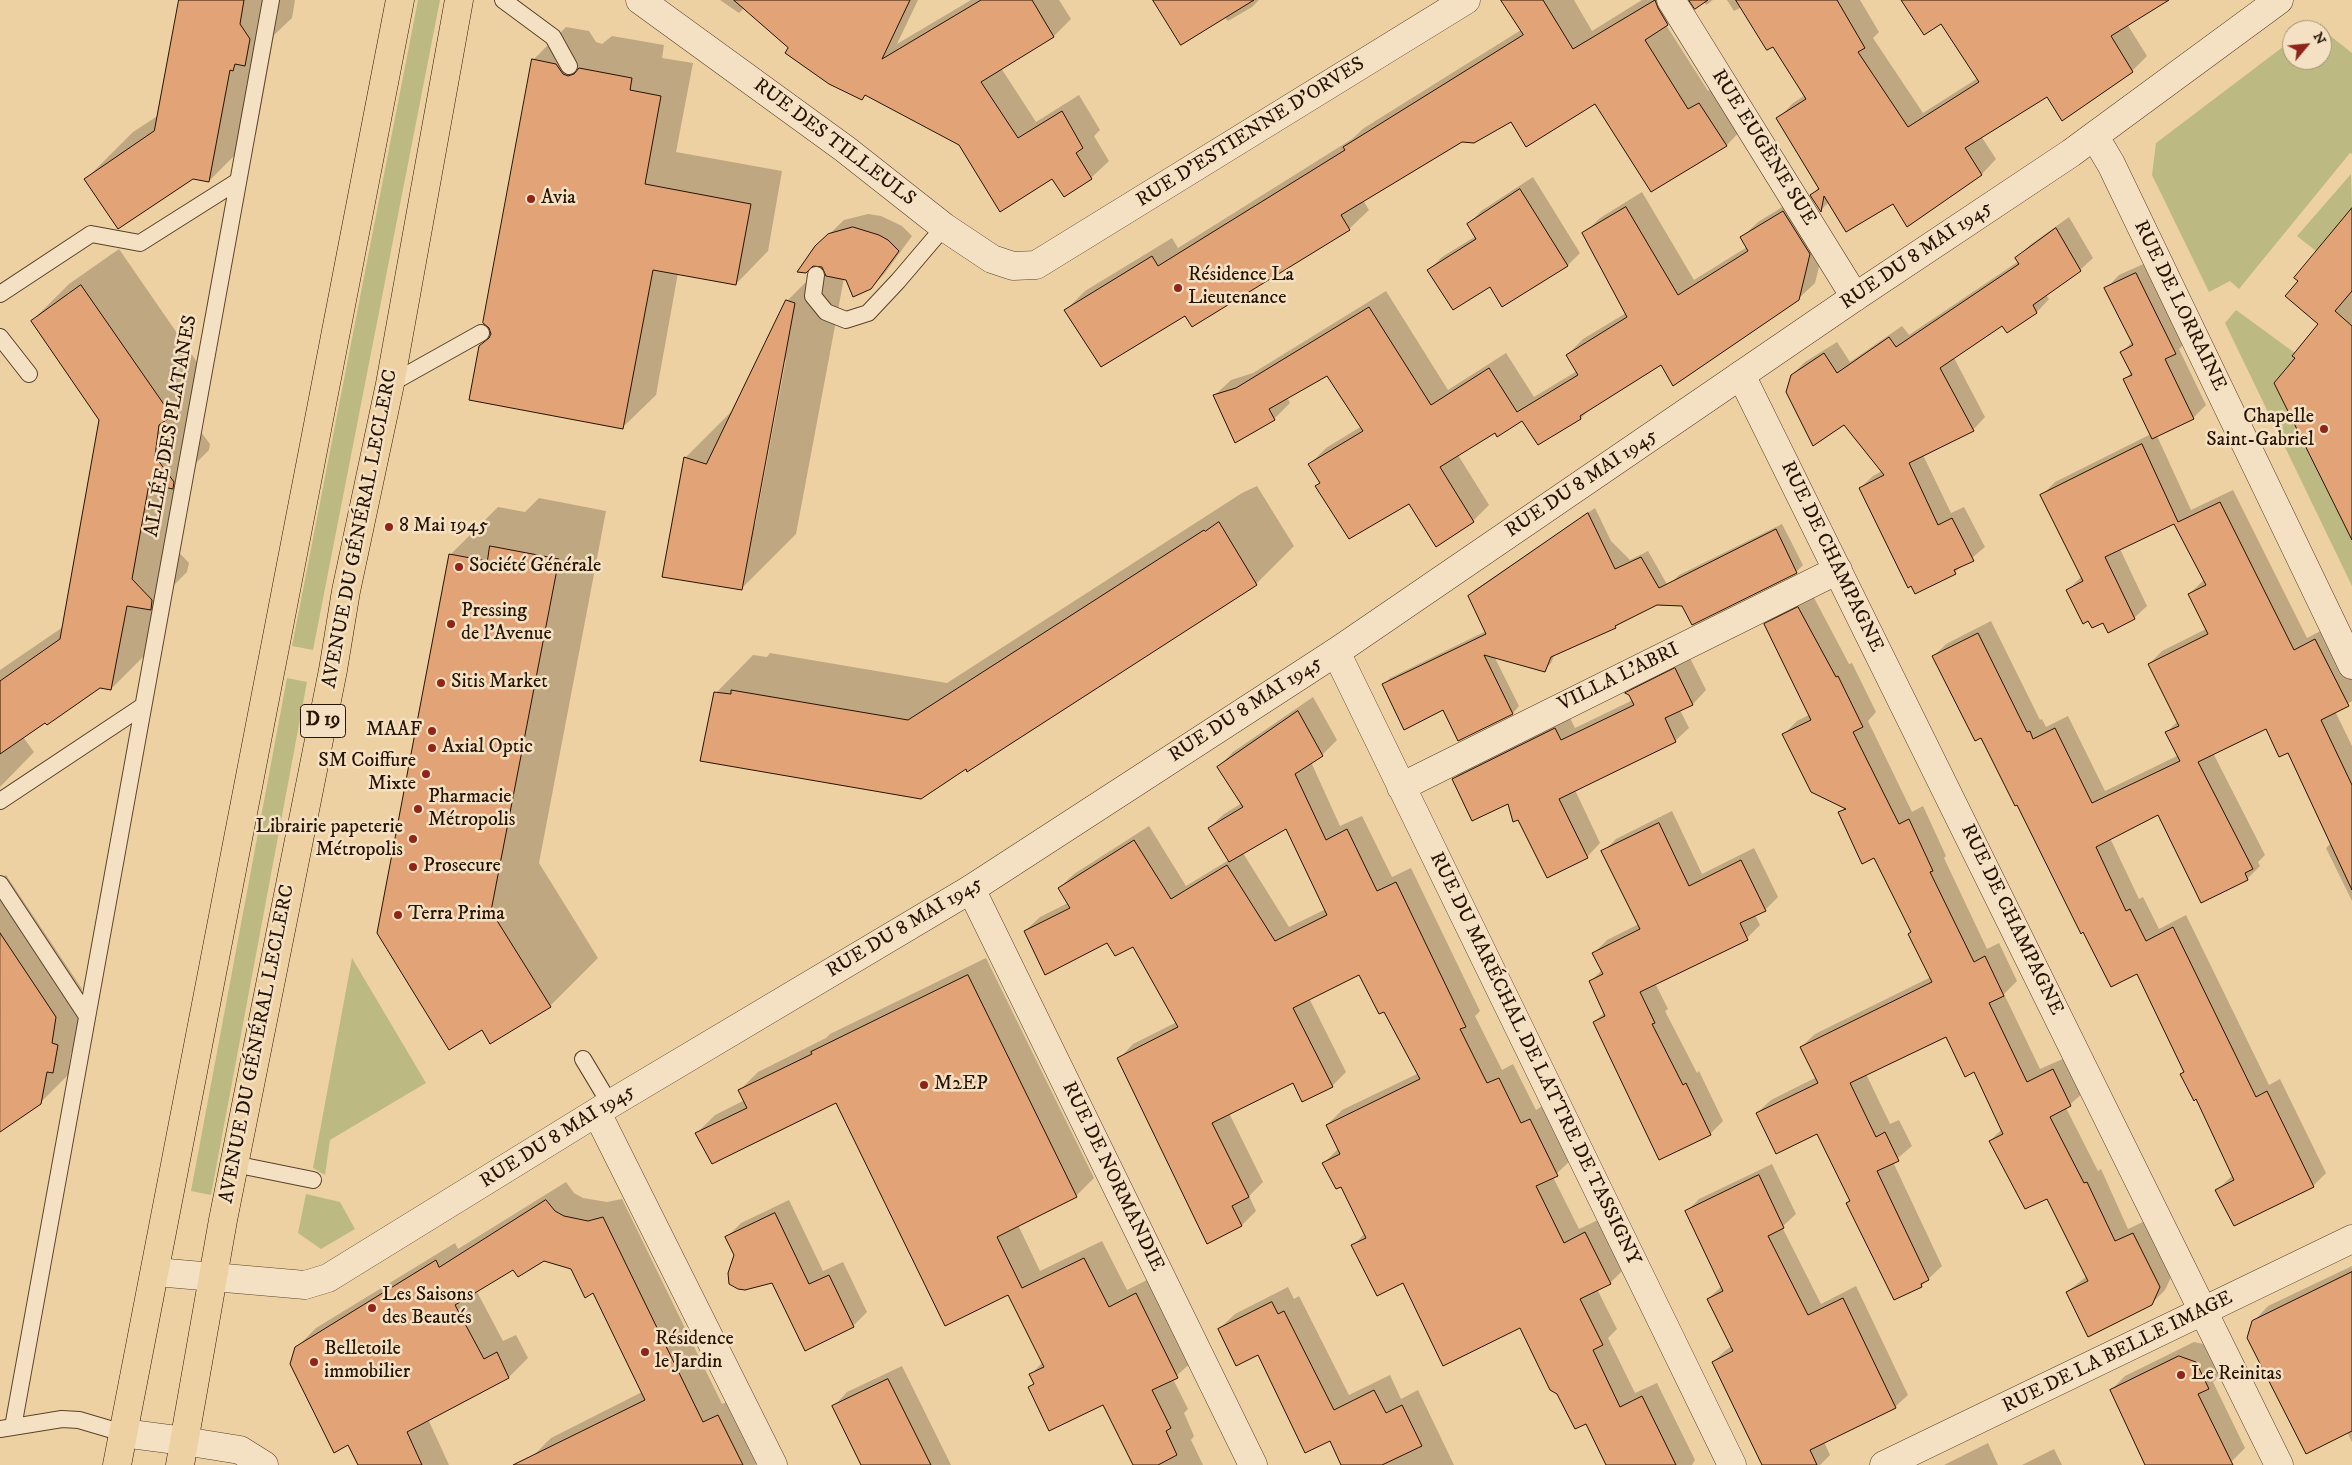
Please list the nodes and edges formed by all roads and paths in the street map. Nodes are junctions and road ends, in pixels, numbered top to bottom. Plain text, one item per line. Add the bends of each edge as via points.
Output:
1 (271, 0) edge
2 (400, 0) edge
3 (459, 0) edge
4 (503, 0) edge
5 (640, 0) edge
6 (1466, 0) edge
7 (1671, 0) edge
8 (2279, 0) edge
9 (568, 66) dead end
10 (2095, 137) junction
11 (238, 180) junction
12 (944, 227) junction
13 (1036, 265) joint
14 (816, 275) dead end
15 (0, 294) edge
16 (1855, 297) junction
17 (481, 333) dead end
18 (0, 337) edge
19 (28, 374) dead end
20 (1741, 376) junction
21 (390, 384) junction
22 (1838, 570) junction
23 (2348, 647) edge
24 (1336, 652) junction
25 (143, 706) junction
26 (1401, 786) junction
27 (0, 801) edge
28 (0, 884) edge
29 (971, 889) junction
30 (87, 1016) junction
31 (583, 1059) dead end
32 (604, 1108) junction
33 (234, 1164) junction
34 (313, 1180) dead end
35 (2352, 1239) edge
36 (156, 1272) junction
37 (214, 1278) junction
38 (2204, 1312) junction
39 (6, 1428) edge
40 (123, 1433) junction
41 (182, 1453) edge
42 (117, 1465) edge
43 (264, 1465) edge
44 (773, 1465) edge
45 (1253, 1465) edge
46 (1732, 1465) edge
47 (1884, 1465) edge
48 (2279, 1465) edge

1 - 11 lane, ALLÉE DES PLATANES
2 - 36 main road
3 - 21 main road, AVENUE DU GÉNÉRAL LECLERC / D 19
4 - 9 lane via 553,37
5 - 12 street, RUE DES TILLEULS via 845,149
6 - 13 street, RUE D'ESTIENNE D'ORVES
7 - 16 street, RUE EUGÈNE SUE
8 - 10 street, RUE DU 8 MAI 1945
10 - 16 street, RUE DU 8 MAI 1945
10 - 23 street, RUE DE LORRAINE
11 - 15 lane via 140,243 91,234
11 - 25 lane, ALLÉE DES PLATANES
12 - 13 street, RUE DES TILLEULS via 992,259 1013,266
12 - 14 lane via 868,313 846,320 826,312 813,296
16 - 20 street, RUE DU 8 MAI 1945
17 - 21 lane
18 - 19 lane
20 - 22 street, RUE DE CHAMPAGNE
20 - 24 street, RUE DU 8 MAI 1945
21 - 33 main road, AVENUE DU GÉNÉRAL LECLERC / D 19
22 - 26 street, VILLA L'ABRI
22 - 38 street, RUE DE CHAMPAGNE
24 - 26 street, RUE DU MARÉCHAL DE LATTRE DE TASSIGNY
24 - 29 street, RUE DU 8 MAI 1945
25 - 27 lane
25 - 30 lane, ALLÉE DES PLATANES
26 - 46 street, RUE DU MARÉCHAL DE LATTRE DE TASSIGNY
28 - 30 lane
29 - 32 street, RUE DU 8 MAI 1945
29 - 45 street, RUE DE NORMANDIE
30 - 39 lane, ALLÉE DES PLATANES
31 - 32 lane
32 - 37 street, RUE DU 8 MAI 1945 via 328,1278 305,1285
32 - 44 street
33 - 34 lane
33 - 37 main road, AVENUE DU GÉNÉRAL LECLERC / D 19
35 - 38 street, RUE DE LA BELLE IMAGE
36 - 37 street, RUE DU 8 MAI 1945
36 - 40 main road
37 - 41 main road, AVENUE DU GÉNÉRAL LECLERC / D 19
38 - 47 street, RUE DE LA BELLE IMAGE
38 - 48 street, RUE DE CHAMPAGNE
39 - 40 lane via 62,1419 79,1420
40 - 41 street
40 - 42 main road
41 - 43 street via 240,1450

